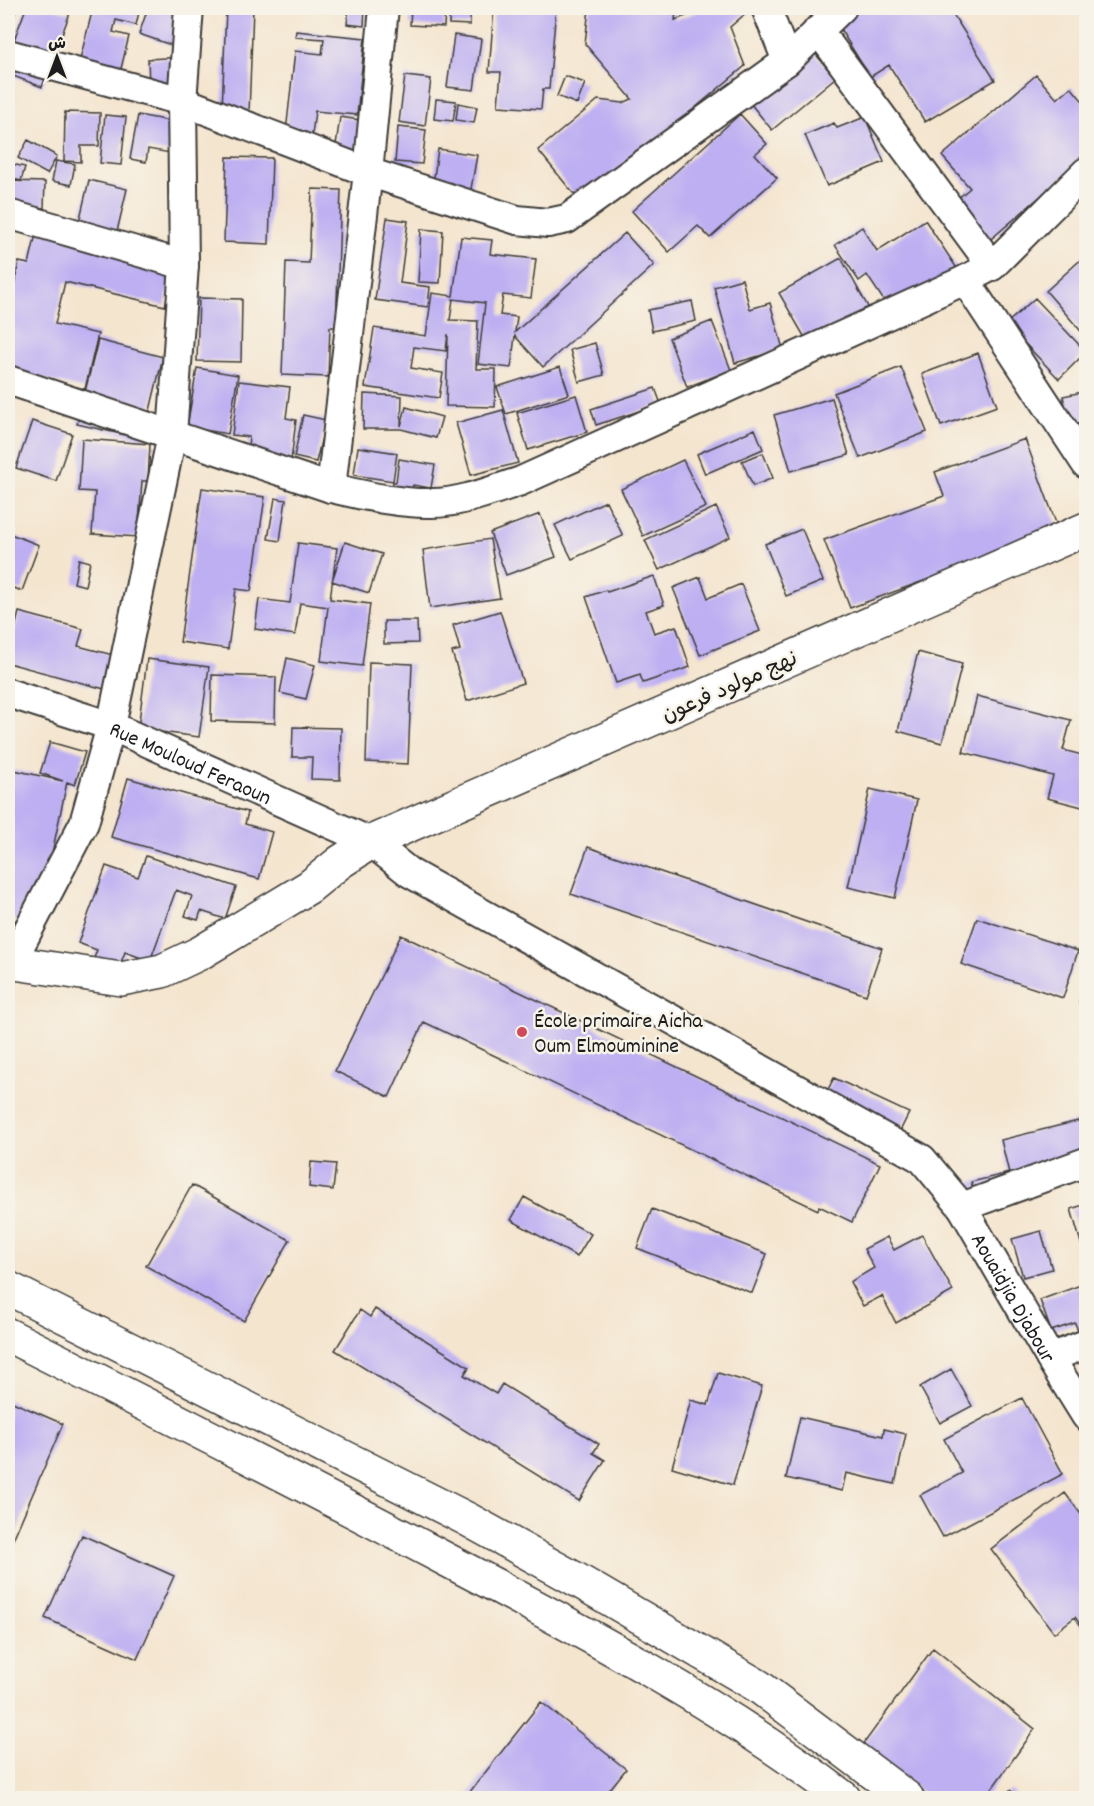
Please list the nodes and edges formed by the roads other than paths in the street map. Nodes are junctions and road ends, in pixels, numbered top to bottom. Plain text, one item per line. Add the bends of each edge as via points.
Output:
1 (189, 8) edge
2 (384, 8) edge
3 (766, 8) edge
4 (842, 8) edge
5 (818, 30) junction
6 (8, 54) edge
7 (787, 60) junction
8 (182, 101) junction
9 (368, 172) junction
10 (1086, 172) edge
11 (8, 214) edge
12 (184, 265) junction
13 (992, 266) junction
14 (965, 280) junction
15 (8, 380) edge
16 (172, 435) junction
17 (1086, 464) edge
18 (332, 488) junction
19 (1086, 529) edge
20 (8, 693) edge
21 (111, 726) junction
22 (372, 842) junction
23 (9, 963) edge
24 (1086, 1162) edge
25 (962, 1207) junction
26 (8, 1288) edge
27 (8, 1335) edge
28 (1086, 1344) edge
29 (1050, 1358) junction
30 (1086, 1416) edge
31 (844, 1798) edge
32 (907, 1798) edge

1 - 8 street
2 - 9 street
3 - 7 street
4 - 5 street
5 - 7 street
5 - 13 street
6 - 8 street
7 - 9 street via 559,222 517,220
8 - 9 street
8 - 12 street
9 - 18 street
10 - 13 street
11 - 12 street
12 - 16 street
13 - 14 street
14 - 17 street
14 - 18 street via 521,481 433,504
15 - 16 street
16 - 18 street
16 - 21 street
19 - 22 main road, نهج مولود فرعون
20 - 21 street, Rue Mouloud Feraoun
21 - 22 street, Rue Mouloud Feraoun
21 - 23 street via 84,823
22 - 23 main road, نهج مولود فرعون via 299,893 200,953 162,971 121,979
22 - 25 street, Rue Mouloud Feraoun via 410,873 922,1159
24 - 25 street
25 - 29 street, Aouaidjia Djabour
26 - 32 main road via 466,1519 579,1581 758,1686
27 - 31 main road via 361,1515 646,1667
28 - 29 street
29 - 30 street, Aouaidjia Djabour

